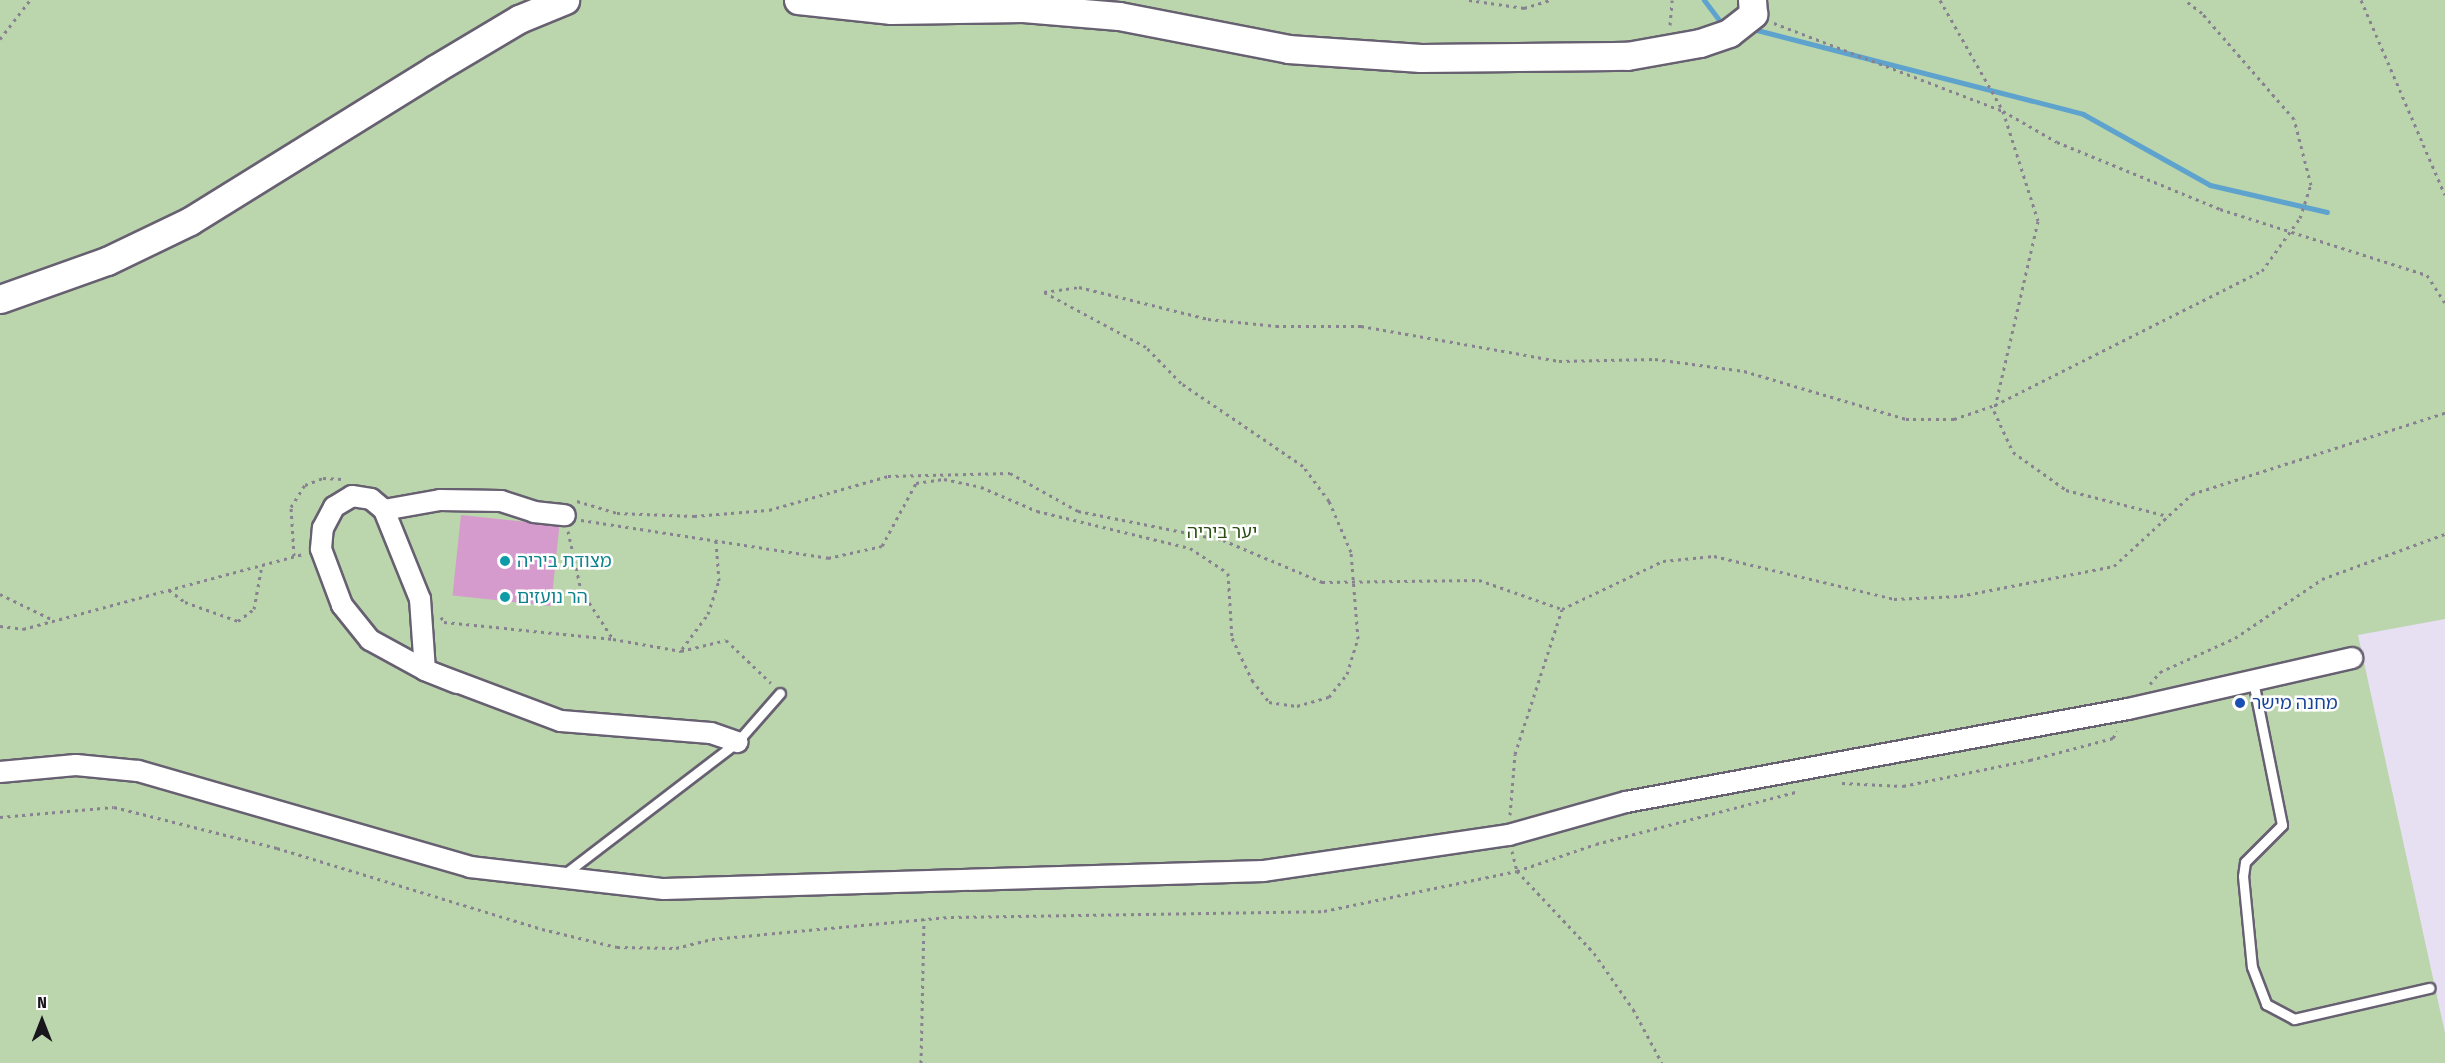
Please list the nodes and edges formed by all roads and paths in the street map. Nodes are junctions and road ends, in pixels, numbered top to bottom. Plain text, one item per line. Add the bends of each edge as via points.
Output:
1 (30, 0) edge
2 (565, 0) edge
3 (798, 0) edge
4 (1469, 0) edge
5 (1551, 0) edge
6 (1940, 0) edge
7 (2185, 0) edge
8 (2361, 0) edge
9 (1752, 7) edge
10 (0, 39) edge
11 (2003, 111) junction
12 (2445, 195) edge
13 (2292, 232) junction
14 (0, 299) edge
15 (2445, 303) edge
16 (1995, 405) junction
17 (2445, 413) edge
18 (384, 510) junction
19 (565, 515) junction
20 (2168, 516) junction
21 (2445, 534) edge
22 (716, 542) junction
23 (294, 556) dead end
24 (262, 565) junction
25 (1353, 582) junction
26 (169, 590) junction
27 (0, 594) edge
28 (1562, 609) junction
29 (438, 612) dead end
30 (55, 621) junction
31 (0, 626) edge
32 (613, 639) junction
33 (681, 651) junction
34 (2352, 658) dead end
35 (425, 670) junction
36 (2253, 681) junction
37 (457, 683) dead end
38 (780, 693) joint
39 (2128, 709) junction
40 (737, 741) junction
41 (0, 772) edge
42 (1835, 782) dead end
43 (1800, 790) dead end
44 (1509, 835) junction
45 (1517, 872) junction
46 (557, 879) junction
47 (924, 919) dead end
48 (2429, 988) dead end
49 (921, 1063) edge
50 (1662, 1063) edge

1 - 10 path
2 - 14 main road via 519,19 444,63 190,222 107,261
3 - 9 main road via 891,10 1023,8 1119,16 1288,49 1421,58 1627,56 1700,43 1729,33
4 - 5 path via 1524,8
6 - 11 path
7 - 13 path via 2202,13 2294,119 2311,185
8 - 12 path
9 - 11 path
11 - 13 path via 2057,142 2220,209
11 - 16 path via 2038,221
13 - 15 path via 2427,276
13 - 16 path via 2262,271
16 - 20 path via 2013,452 2066,490
16 - 25 path via 1954,419 1906,419 1744,371 1655,359 1559,361 1361,326 1276,326 1208,319 1079,287 1044,292 1146,347 1181,383 1303,466 1333,511 1351,552
17 - 20 path via 2192,494
18 - 19 street via 440,500 501,501 534,512
18 - 35 street via 420,599
18 - 35 street via 371,499 352,496 334,507 323,528 321,549 342,604 370,640
19 - 22 path via 597,525
19 - 25 path via 564,497 617,513 694,516 769,510 888,476 1010,472 1078,511 1223,540 1322,582
19 - 32 path via 581,590
20 - 28 path via 2114,566 1960,596 1894,599 1714,556 1662,561
21 - 39 path via 2322,579 2235,638 2160,672
22 - 25 path via 828,558 882,546 916,483 954,481 981,487 1037,511 1190,548 1228,573 1232,638 1252,680 1269,702 1297,706 1329,697 1347,674 1358,639
22 - 33 path via 719,581 708,614
23 - 24 path
24 - 26 path
24 - 26 path via 254,609 238,621 185,602
25 - 28 path via 1479,580
26 - 30 path
27 - 30 path
28 - 44 path via 1515,754
29 - 32 path via 444,622
30 - 31 path via 23,629
32 - 33 path
33 - 38 path via 726,640
34 - 36 street
35 - 37 street
35 - 40 street via 561,721 711,733
36 - 39 street
36 - 48 lane via 2282,825 2273,839 2246,862 2243,876 2252,967 2266,1004 2294,1019
38 - 40 lane
39 - 42 path via 2113,738 2030,759 1903,786
39 - 44 street via 1626,802
40 - 46 lane
41 - 46 street via 76,765 138,771 470,867
43 - 45 path via 1596,844
44 - 45 path
44 - 46 street via 1264,871 664,888
45 - 50 path via 1594,954 1633,1009
47 - 49 path

